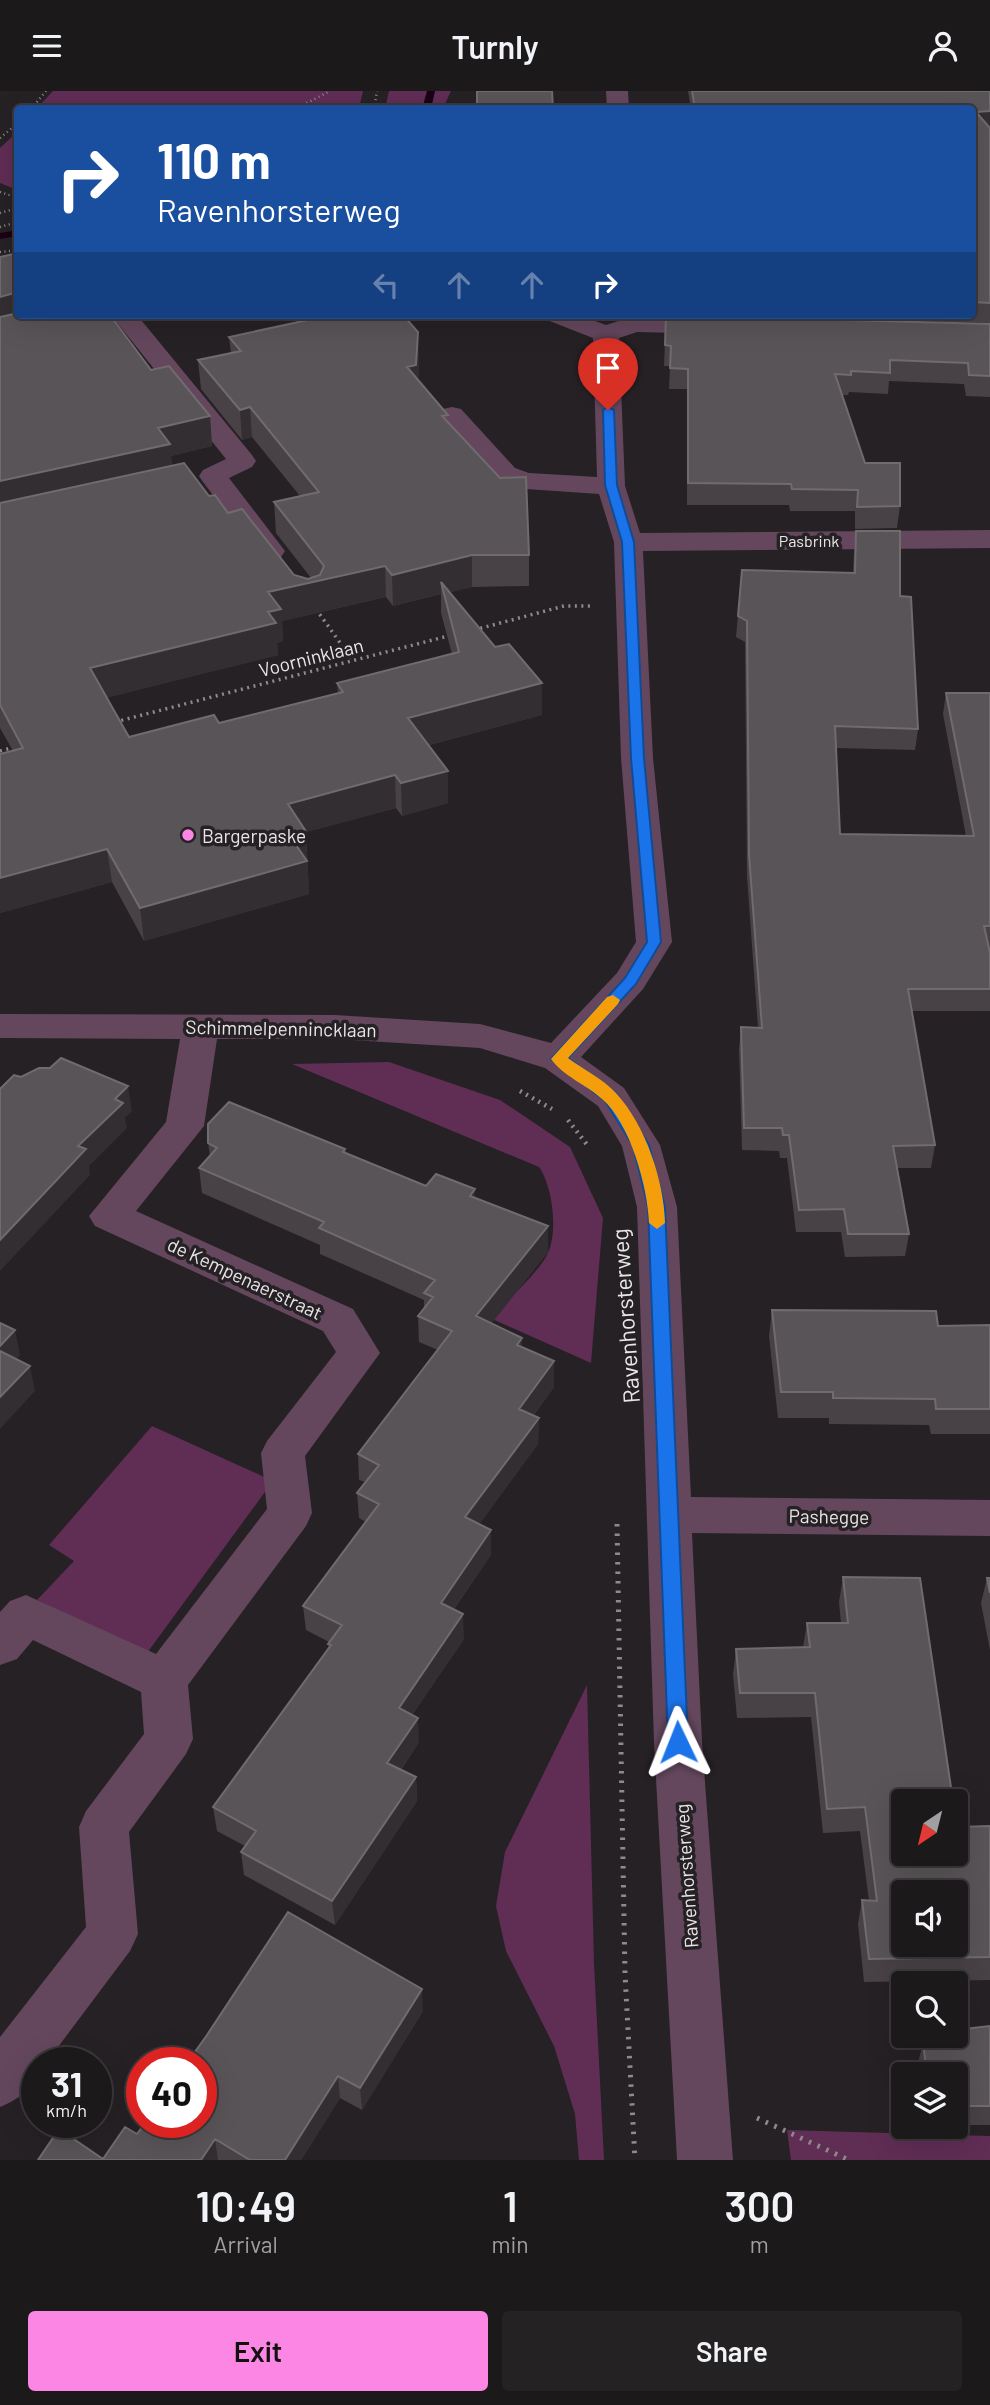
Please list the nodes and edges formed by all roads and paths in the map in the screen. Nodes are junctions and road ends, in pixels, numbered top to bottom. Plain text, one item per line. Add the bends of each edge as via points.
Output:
1 (46, 91) edge
2 (330, 91) edge
3 (34, 105) edge
4 (295, 105) edge
5 (14, 126) edge
6 (0, 138) edge
7 (128, 319) edge
8 (567, 319) edge
9 (743, 327) edge
10 (606, 334) junction
11 (452, 415) dead end
12 (611, 485) junction
13 (990, 539) edge
14 (628, 542) junction
15 (309, 599) joint
16 (632, 607) junction
17 (472, 630) edge
18 (458, 634) edge
19 (352, 661) junction
20 (108, 723) edge
21 (27, 744) edge
22 (0, 751) edge
23 (0, 1026) edge
24 (200, 1026) junction
25 (558, 1059) junction
26 (528, 1094) dead end
27 (592, 1151) dead end
28 (668, 1515) junction
29 (617, 1518) dead end
30 (990, 1518) edge
31 (0, 1646) edge
32 (164, 1680) junction
33 (0, 2080) edge
34 (701, 2092) junction
35 (635, 2160) edge
36 (705, 2160) edge
37 (849, 2160) edge

1 - 3 path
2 - 4 path
5 - 6 path
7 - 15 street via 182,367 242,461 199,479
8 - 10 street
9 - 10 street via 634,324
10 - 12 street
11 - 12 street via 505,474 526,481
12 - 14 street
13 - 14 street, Pasbrink
14 - 16 street
15 - 19 path
16 - 17 path via 564,606
16 - 25 street via 638,758 654,942 631,981
18 - 19 path, Voorninklaan
19 - 20 path, Voorninklaan
21 - 22 path
23 - 24 street, Schimmelpennincklaan
24 - 25 street, Schimmelpennincklaan via 335,1027 480,1036
24 - 32 street, de Kempenaerstraat via 185,1126 109,1216 338,1320 359,1353 283,1453 290,1513
25 - 28 street, Ravenhorsterweg via 611,1097 641,1145 657,1207
26 - 27 path via 569,1120
28 - 30 street, Pashegge
28 - 34 street, Ravenhorsterweg
29 - 35 path via 625,1974
31 - 32 street via 26,1615
32 - 33 street via 169,1739 104,1827 112,1934
34 - 36 street, Ravenhorsterweg
34 - 37 path

